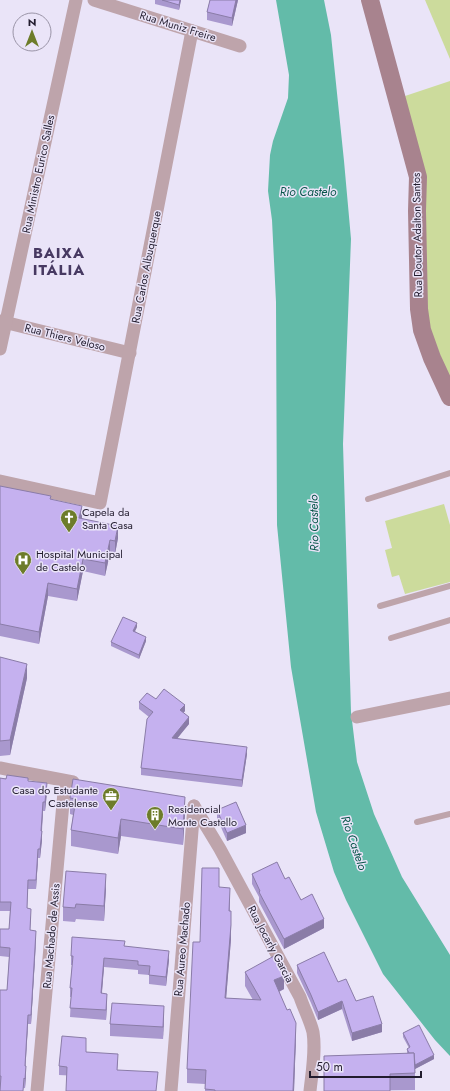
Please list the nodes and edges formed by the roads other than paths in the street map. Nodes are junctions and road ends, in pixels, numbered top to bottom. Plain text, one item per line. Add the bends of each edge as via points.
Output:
1 (76, 0) edge
2 (94, 0) edge
3 (370, 0) edge
4 (192, 31) junction
5 (240, 46) dead end
6 (3, 321) edge
7 (0, 349) edge
8 (130, 353) junction
9 (450, 397) edge
10 (450, 473) edge
11 (0, 481) edge
12 (368, 500) dead end
13 (450, 586) edge
14 (380, 606) dead end
15 (450, 620) edge
16 (391, 638) dead end
17 (450, 698) edge
18 (357, 717) dead end
19 (0, 768) edge
20 (65, 781) junction
21 (88, 785) edge
22 (180, 802) edge
23 (194, 806) junction
24 (450, 814) edge
25 (417, 822) dead end
26 (37, 1091) edge
27 (171, 1091) edge
28 (310, 1091) edge

1 - 6 street, Rua Ministro Eurico Salles
2 - 4 street, Rua Muniz Freire
3 - 9 main road, Rua Doutor Adalton Santos via 418,177 419,309 422,330
4 - 5 street, Rua Muniz Freire
4 - 8 street, Rua Carlos Albuquerque
6 - 7 street, Rua Ministro Eurico Salles
6 - 8 street, Rua Thiers Veloso
8 - 11 street, Rua Carlos Albuquerque via 100,503
10 - 12 lane
13 - 14 lane
15 - 16 lane
17 - 18 street
19 - 20 street
20 - 21 street
20 - 26 street, Rua Machado de Assis
22 - 23 street
23 - 27 street, Rua Aureo Machado
23 - 28 street, Rua Jocarly Garcia via 220,849 300,998 309,1020 314,1048
24 - 25 lane

